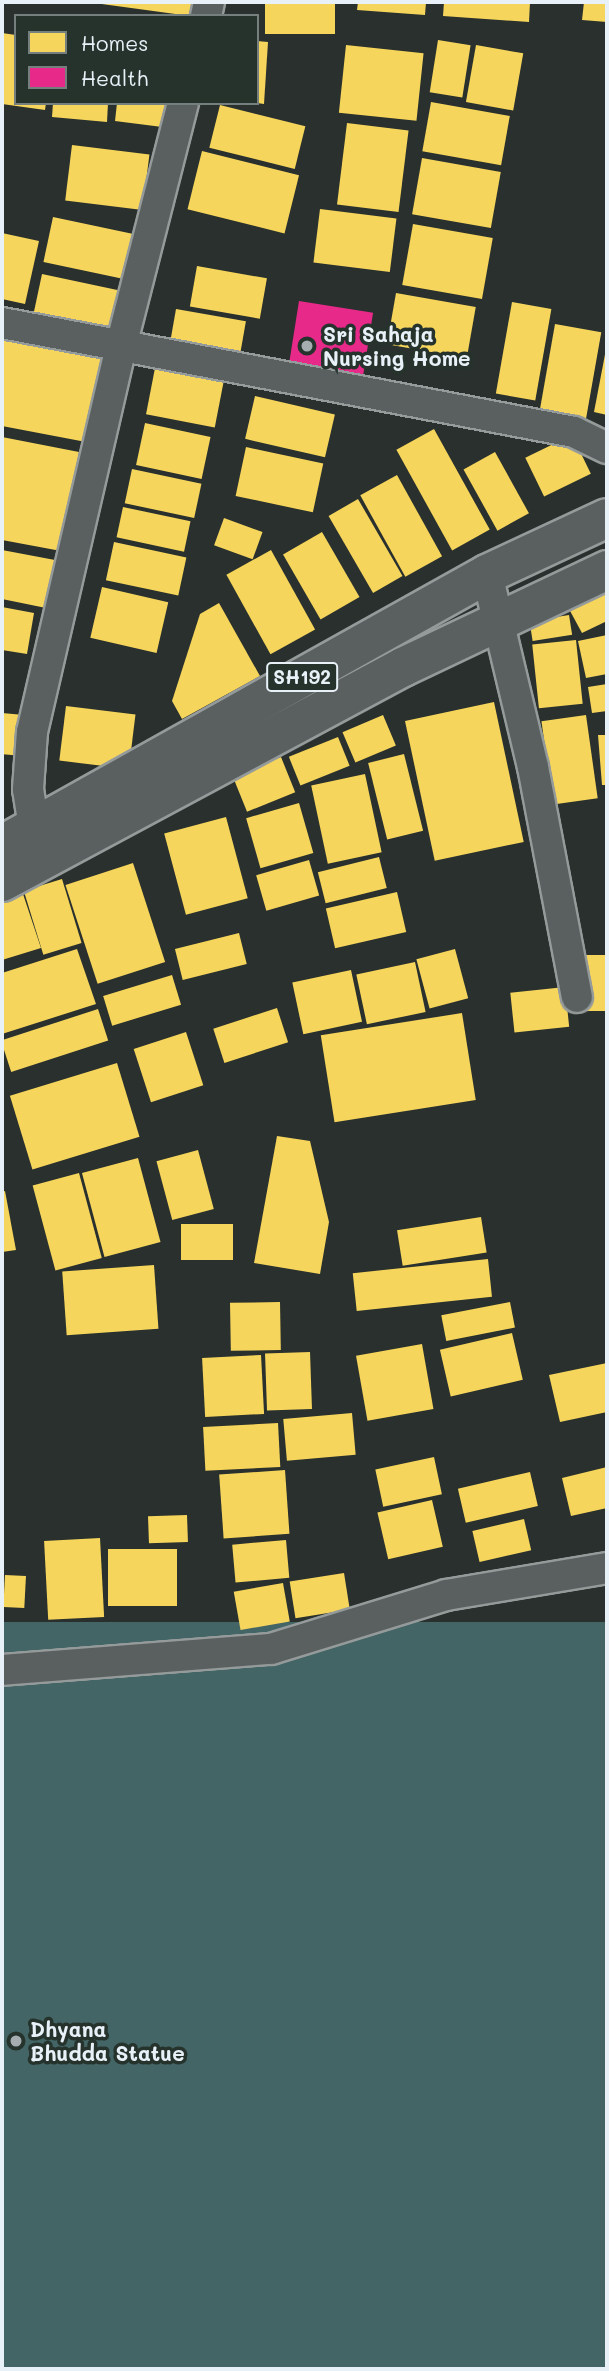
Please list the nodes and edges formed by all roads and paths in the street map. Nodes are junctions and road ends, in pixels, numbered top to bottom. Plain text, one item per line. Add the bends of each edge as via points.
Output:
1 (182, 105) edge
2 (2, 323) edge
3 (121, 346) junction
4 (607, 447) edge
5 (607, 518) edge
6 (607, 570) edge
7 (487, 574) junction
8 (498, 622) junction
9 (18, 836) edge
10 (2, 881) edge
11 (577, 997) dead end
12 (607, 1568) edge
13 (2, 1670) edge

1 - 3 street
2 - 3 street
3 - 4 street via 574,432
3 - 9 street via 32,732 28,789
5 - 7 main road, SH192
6 - 8 main road, SH192
7 - 8 street
7 - 9 main road, SH192
8 - 10 main road, SH192 via 403,667
8 - 11 street via 533,767
12 - 13 street via 446,1595 271,1649

